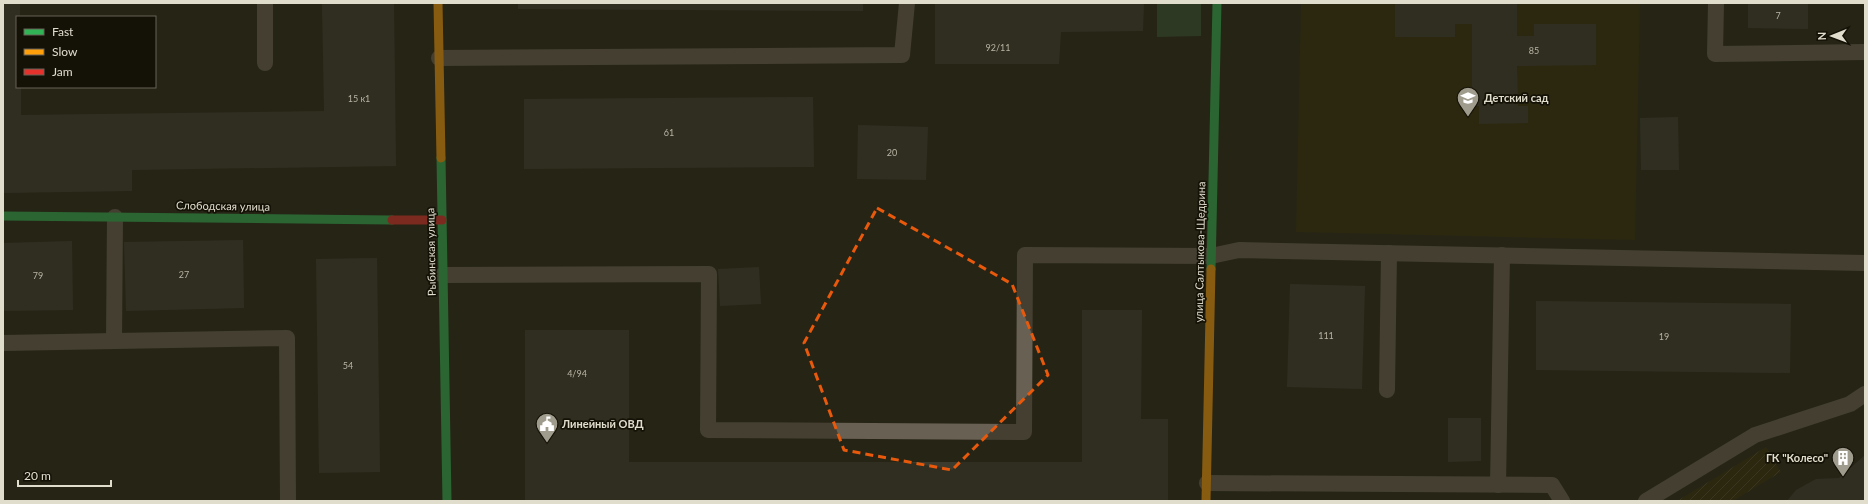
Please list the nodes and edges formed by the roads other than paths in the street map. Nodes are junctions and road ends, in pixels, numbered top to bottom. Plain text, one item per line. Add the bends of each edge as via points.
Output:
1 (265, 3) edge
2 (438, 3) edge
3 (906, 3) edge
4 (1217, 3) edge
5 (1716, 3) edge
6 (1865, 52) edge
7 (439, 58) junction
8 (265, 63) dead end
9 (3, 216) edge
10 (115, 217) junction
11 (442, 220) junction
12 (1390, 253) junction
13 (1502, 255) junction
14 (1211, 256) junction
15 (1865, 263) edge
16 (443, 275) junction
17 (114, 341) junction
18 (3, 343) edge
19 (1387, 390) dead end
20 (1865, 394) edge
21 (1206, 483) junction
22 (1498, 485) junction
23 (288, 501) edge
24 (447, 501) edge
25 (1206, 501) edge
26 (1562, 501) edge
27 (1646, 501) edge

1 - 8 lane
2 - 7 street, Рыбинская улица
3 - 7 lane via 902,55
4 - 14 street, улица Салтыкова-Щедрина
5 - 6 lane via 1715,54
7 - 11 street, Рыбинская улица
9 - 10 street, Слободская улица
10 - 11 street, Слободская улица
10 - 17 lane
11 - 16 street, Рыбинская улица
12 - 13 lane
12 - 14 lane via 1239,250
12 - 19 lane
13 - 15 lane
13 - 22 lane
14 - 16 lane via 1025,255 1024,432 708,430 709,274
14 - 21 street, улица Салтыкова-Щедрина
16 - 24 street, Рыбинская улица
17 - 18 lane
17 - 23 lane via 287,338
20 - 27 lane via 1850,404 1755,435
21 - 22 lane
21 - 25 street, улица Салтыкова-Щедрина
22 - 26 lane via 1552,485

